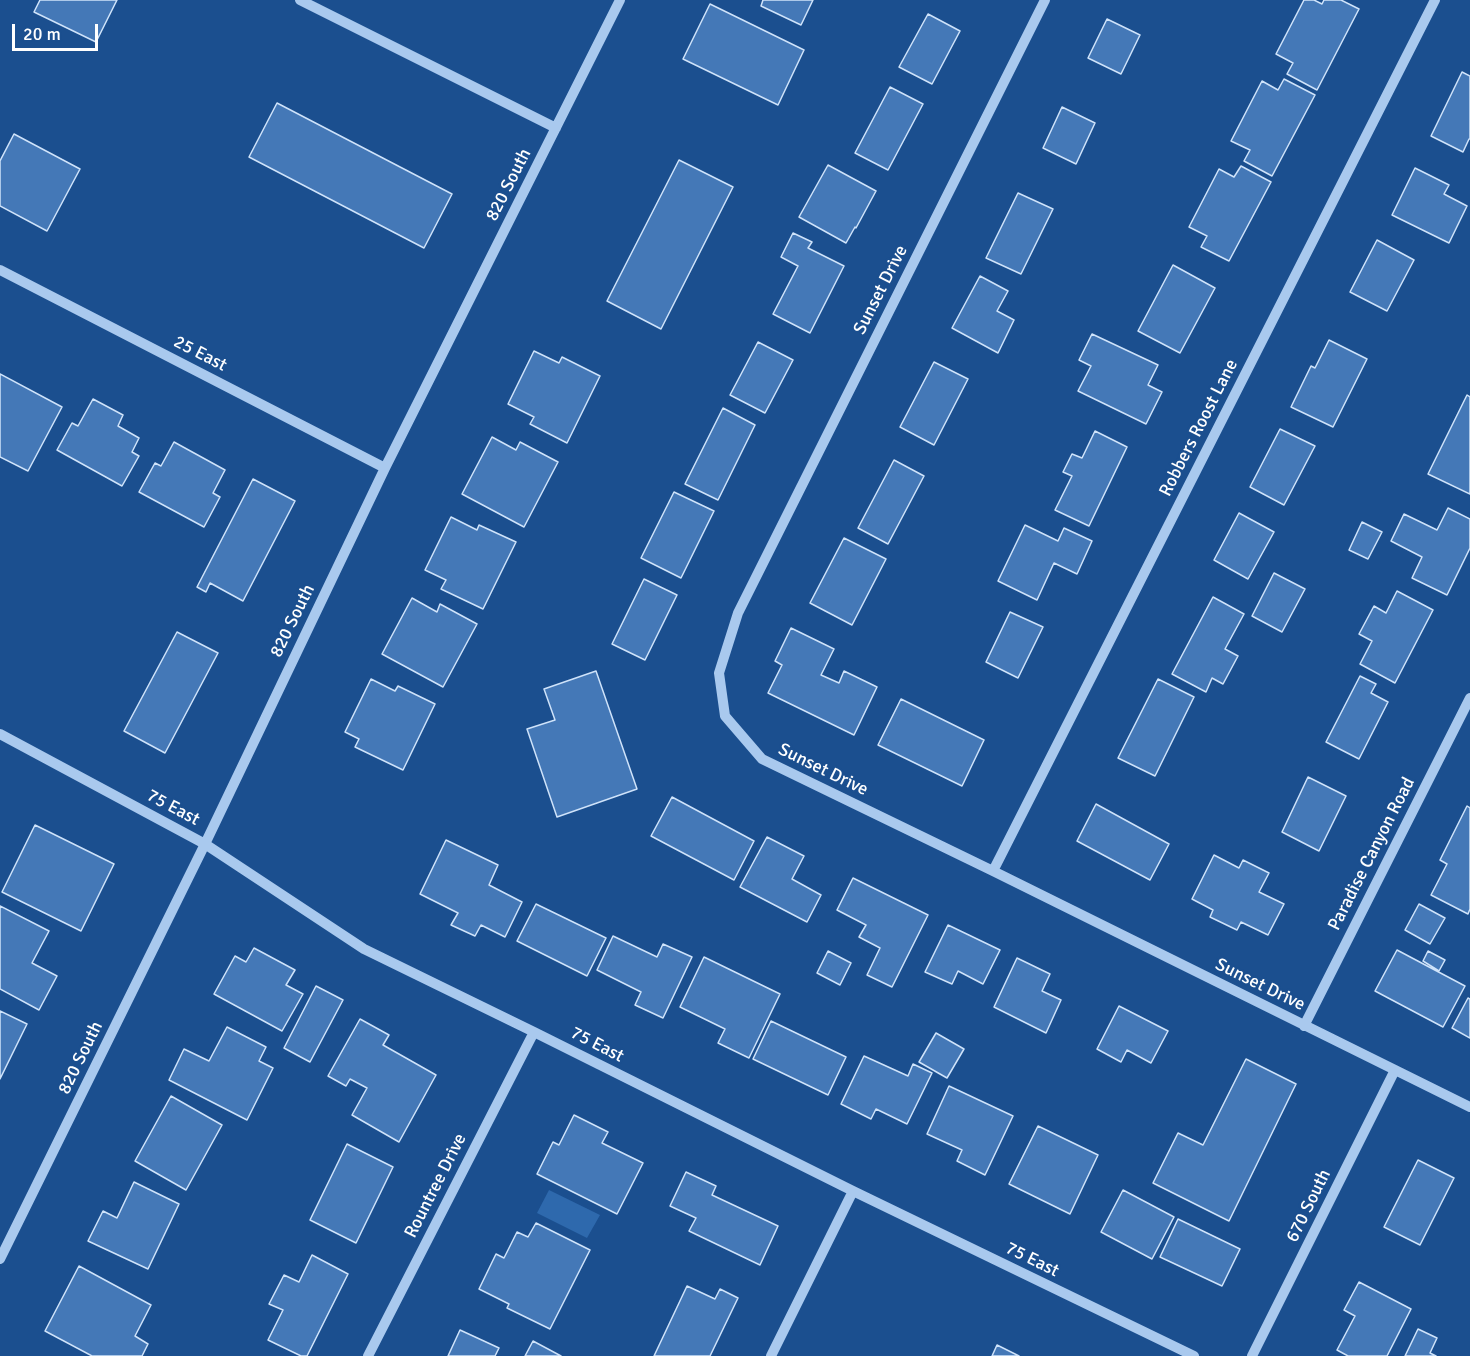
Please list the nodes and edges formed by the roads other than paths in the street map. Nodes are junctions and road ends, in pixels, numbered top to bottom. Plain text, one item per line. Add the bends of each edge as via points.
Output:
1 (300, 0) edge
2 (620, 0) edge
3 (1045, 0) edge
4 (1435, 0) edge
5 (556, 128) junction
6 (0, 270) edge
7 (385, 468) junction
8 (1470, 698) edge
9 (0, 734) edge
10 (205, 844) junction
11 (993, 871) junction
12 (1304, 1026) junction
13 (534, 1032) junction
14 (1395, 1070) junction
15 (1470, 1107) edge
16 (853, 1191) junction
17 (0, 1259) edge
18 (1172, 1352) edge
19 (368, 1356) edge
20 (771, 1356) edge
21 (1194, 1356) edge
22 (1252, 1356) edge

1 - 5 street
2 - 5 street, 820 South
3 - 11 street, Sunset Drive via 738,613 719,673 725,716 762,759
4 - 11 street, Robbers Roost Lane
5 - 7 street, 820 South
6 - 7 street, 25 East
7 - 10 street, 820 South
8 - 12 street, Paradise Canyon Road
9 - 10 street, 75 East
10 - 13 street, 75 East via 364,949
10 - 17 street, 820 South
11 - 12 street, Sunset Drive
12 - 14 street, Sunset Drive
13 - 16 street, 75 East
13 - 19 street, Rountree Drive
14 - 15 street, Sunset Drive
14 - 22 street, 670 South
16 - 18 street, 75 East
16 - 20 street
18 - 21 street, 75 East

